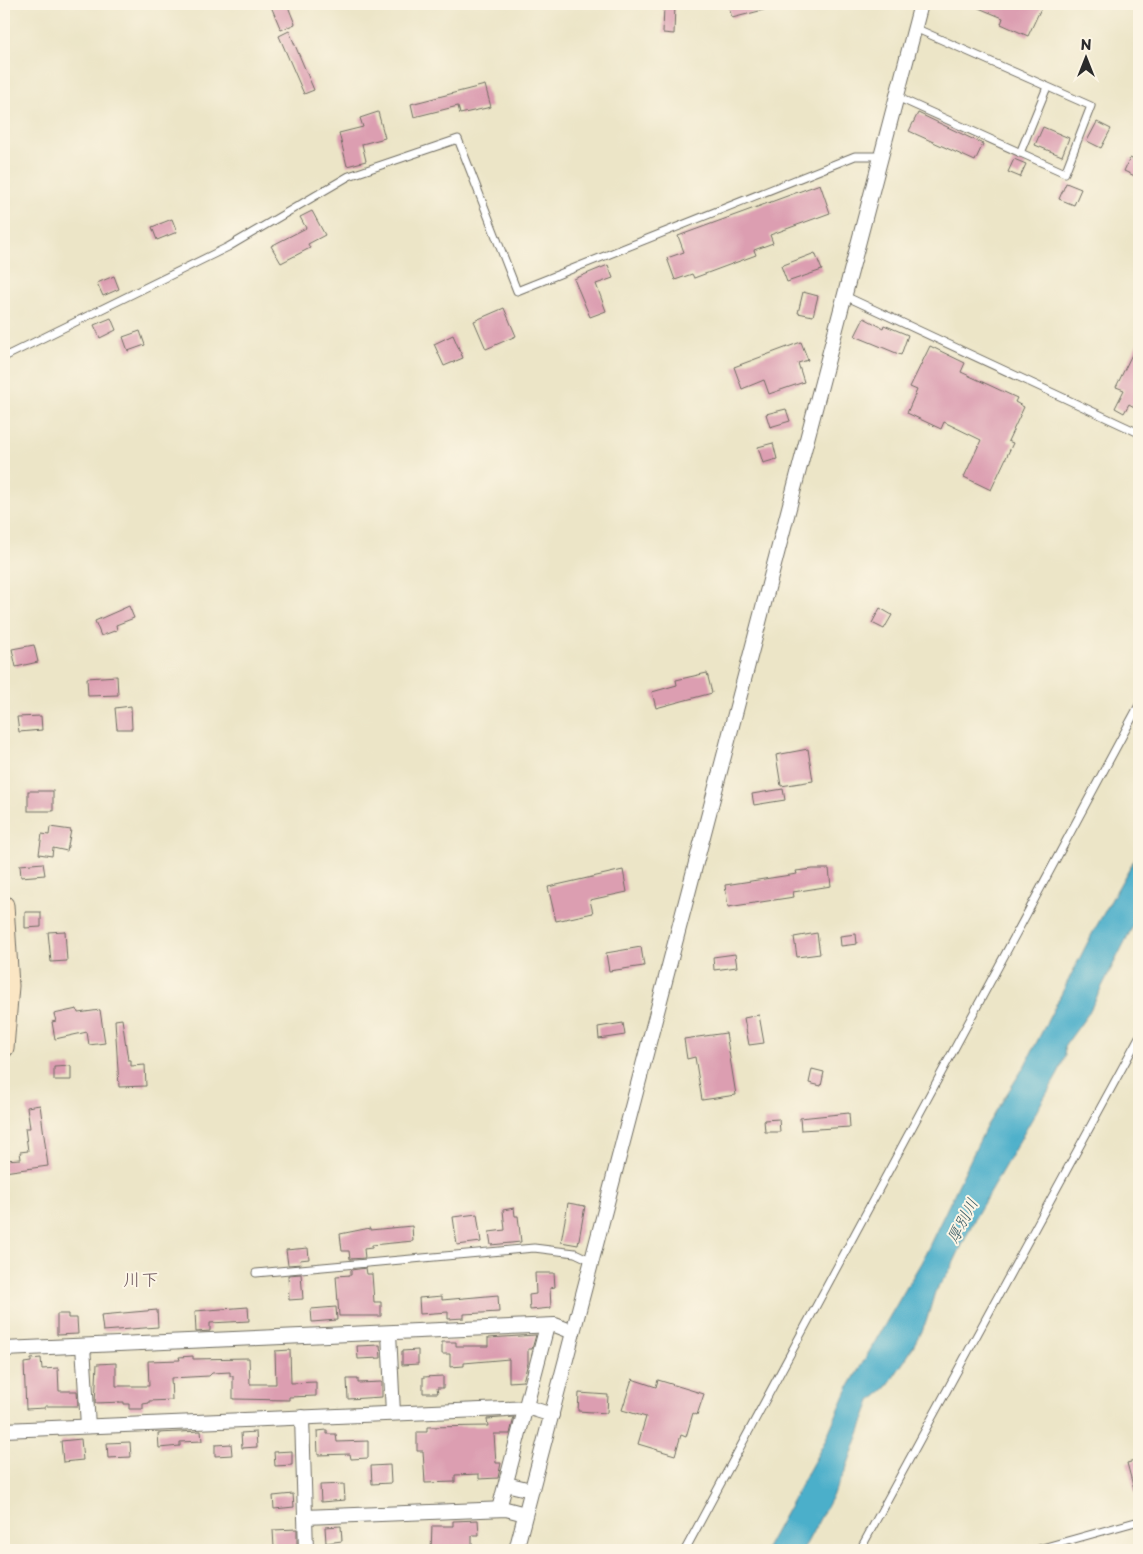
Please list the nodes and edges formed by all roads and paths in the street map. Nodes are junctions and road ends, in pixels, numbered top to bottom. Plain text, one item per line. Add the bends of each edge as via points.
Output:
1 (922, 4) edge
2 (915, 28) junction
3 (1047, 87) junction
4 (897, 97) junction
5 (1020, 153) junction
6 (882, 156) junction
7 (845, 296) junction
8 (4, 357) edge
9 (1139, 433) edge
10 (1139, 705) edge
11 (4, 905) edge
12 (1139, 1037) edge
13 (4, 1048) edge
14 (592, 1261) junction
15 (256, 1274) dead end
16 (546, 1326) junction
17 (389, 1332) junction
18 (573, 1332) junction
19 (83, 1346) junction
20 (4, 1349) edge
21 (525, 1408) junction
22 (393, 1413) junction
23 (552, 1415) junction
24 (302, 1417) junction
25 (88, 1426) junction
26 (4, 1430) edge
27 (506, 1484) junction
28 (532, 1490) junction
29 (499, 1509) junction
30 (525, 1514) junction
31 (305, 1517) junction
32 (1139, 1520) edge
33 (306, 1550) edge
34 (516, 1550) edge
35 (685, 1550) edge
36 (860, 1550) edge
37 (1034, 1550) edge

1 - 2 street
2 - 3 lane
2 - 4 street
3 - 5 lane
3 - 5 lane via 1091,106 1065,173
4 - 5 lane
4 - 6 street
6 - 7 street
6 - 8 lane via 855,156 517,291 458,139 348,176 228,247
7 - 9 lane
7 - 14 street
10 - 35 lane
11 - 13 street via 10,986
12 - 36 lane
14 - 15 lane via 575,1253 534,1248
14 - 18 street
16 - 17 street
16 - 18 street via 555,1325
16 - 21 street
17 - 19 street
17 - 22 street
18 - 23 street
19 - 20 street
19 - 25 street
21 - 22 street
21 - 23 street
21 - 27 street
22 - 24 street
23 - 28 street
24 - 25 street
24 - 31 street
25 - 26 street
27 - 28 street
27 - 29 street
28 - 30 street
29 - 30 street
29 - 31 street
30 - 34 street
31 - 33 street
32 - 37 lane

